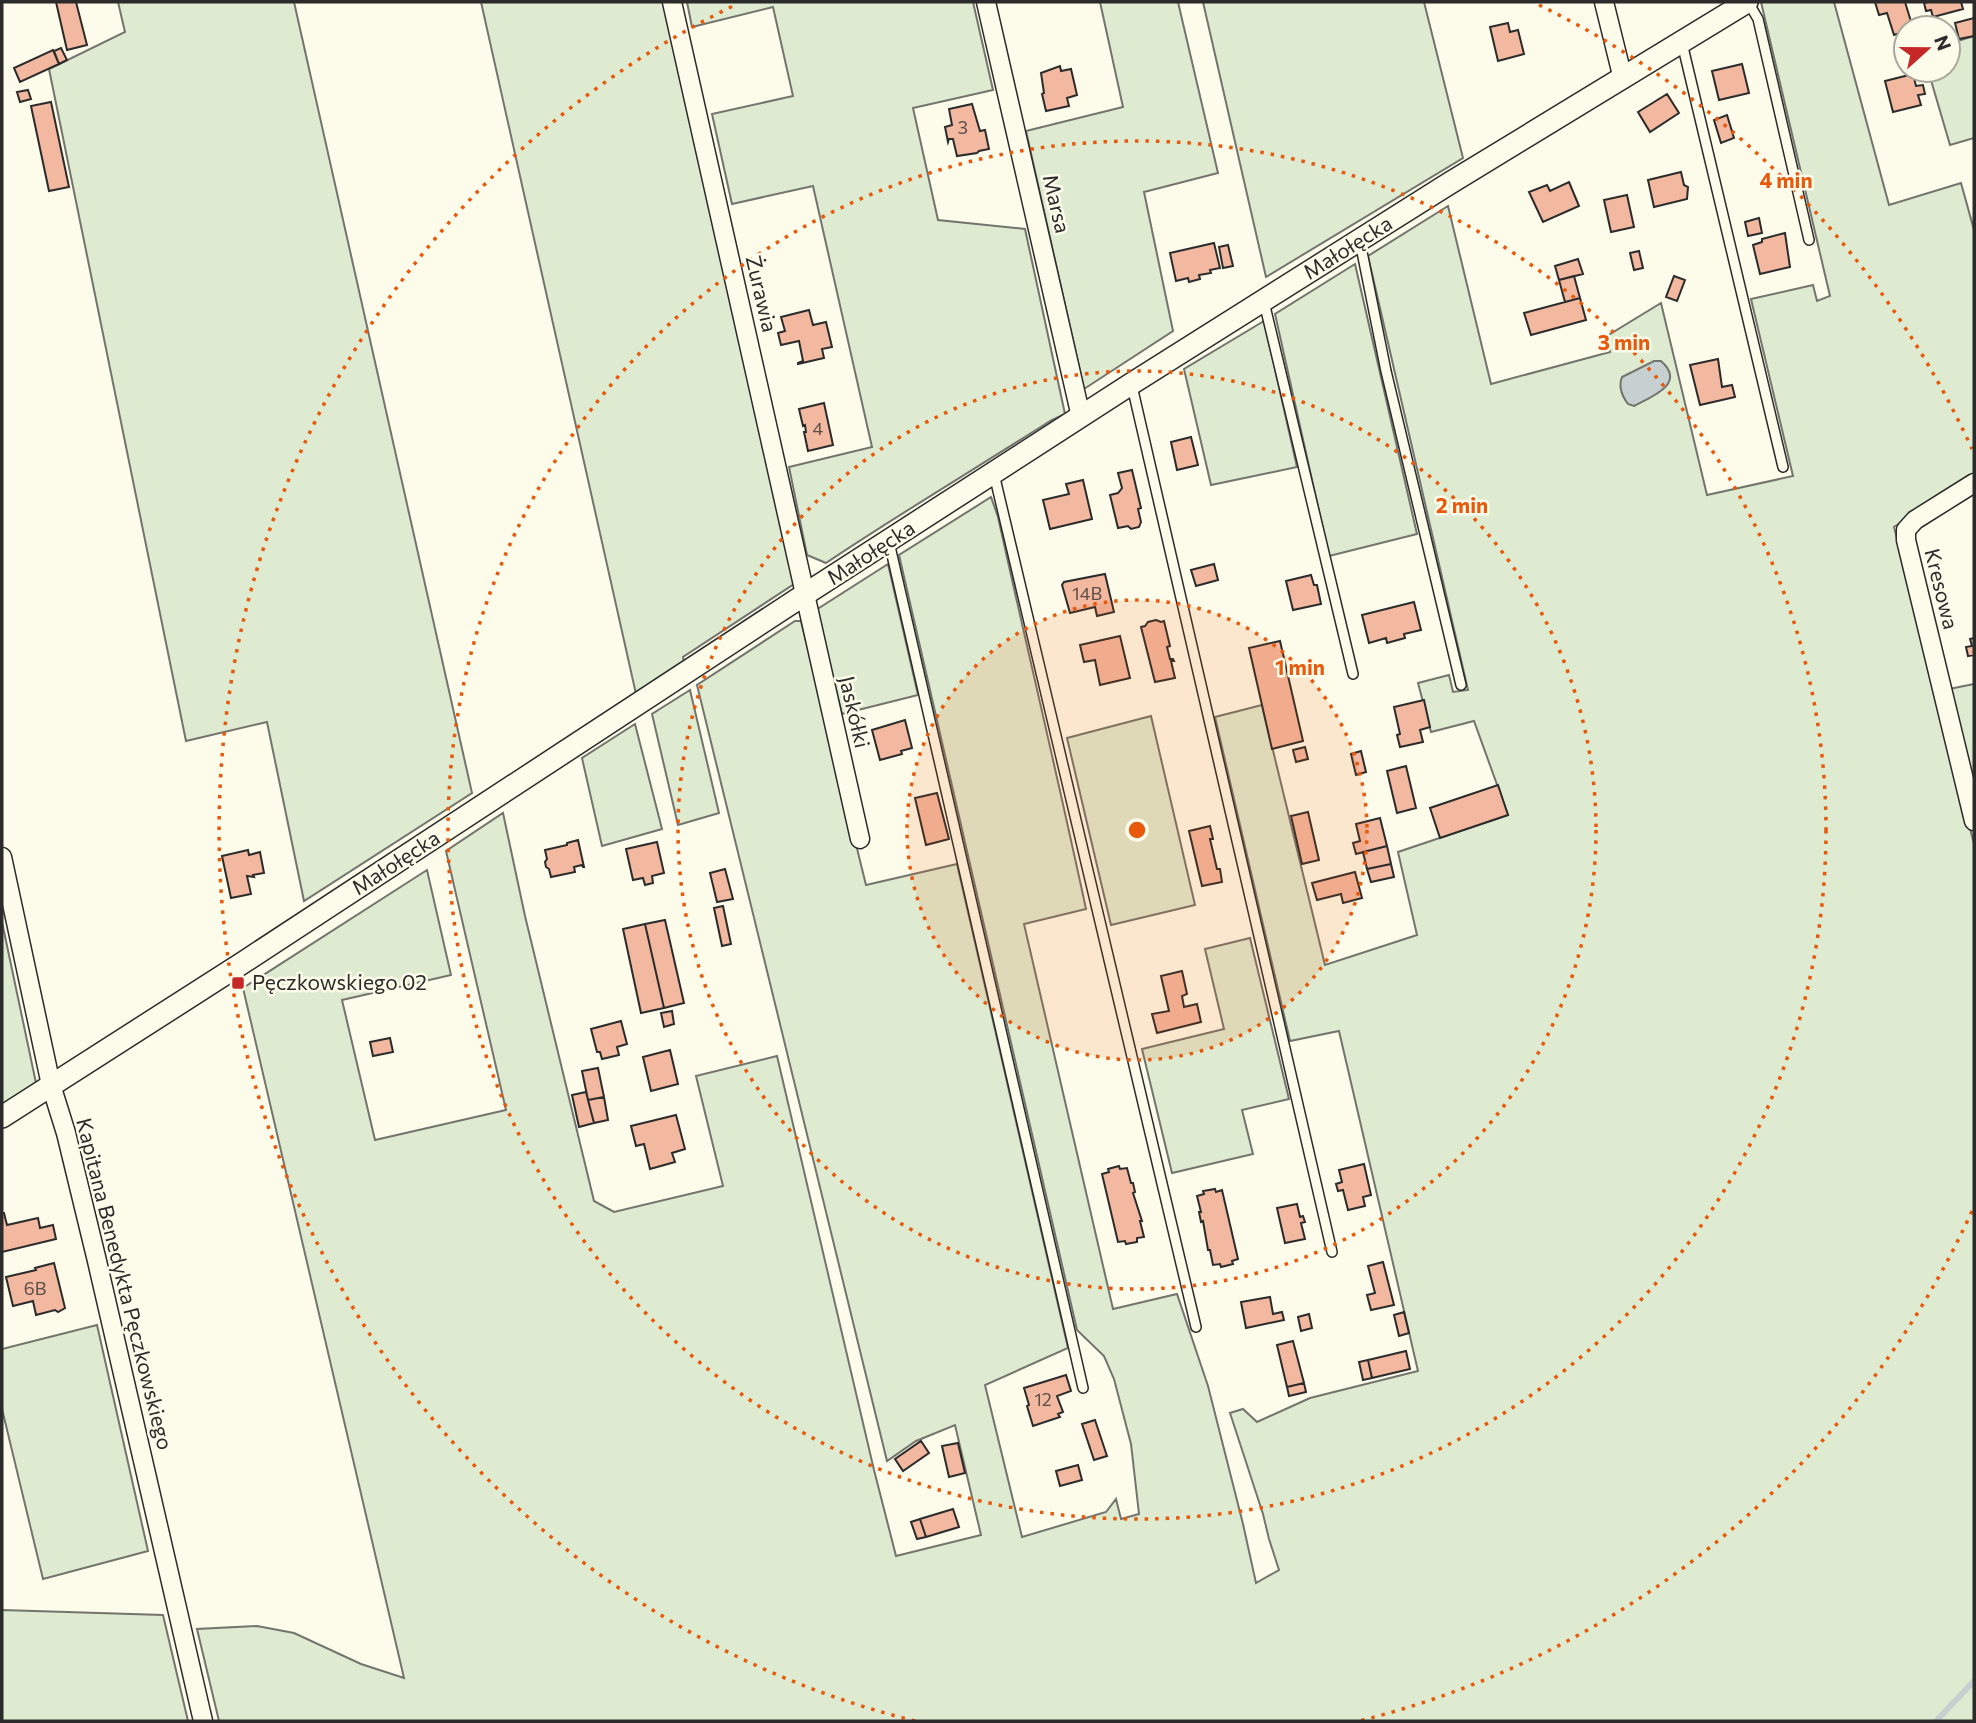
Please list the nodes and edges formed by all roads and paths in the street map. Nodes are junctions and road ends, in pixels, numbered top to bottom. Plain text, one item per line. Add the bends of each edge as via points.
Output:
1 (672, 2) edge
2 (986, 2) edge
3 (1604, 2) edge
4 (1748, 2) edge
5 (1682, 43) junction
6 (1623, 79) junction
7 (1809, 240) dead end
8 (1360, 241) junction
9 (1264, 301) junction
10 (1131, 384) junction
11 (1081, 417) junction
12 (1783, 467) dead end
13 (994, 473) junction
14 (1974, 483) edge
15 (889, 541) junction
16 (804, 595) junction
17 (1353, 674) dead end
18 (1461, 685) dead end
19 (1974, 821) edge
20 (860, 839) dead end
21 (2, 857) edge
22 (51, 1085) junction
23 (2, 1117) edge
24 (1332, 1252) dead end
25 (1196, 1327) dead end
26 (1083, 1388) dead end
27 (203, 1721) edge

1 - 16 street, Żurawia
2 - 11 street, Marsa
3 - 6 street
4 - 5 street, Małołęcka
4 - 7 lane via 1758,19
5 - 6 street, Małołęcka
5 - 12 lane
6 - 8 street, Małołęcka
8 - 9 street, Małołęcka
8 - 18 lane
9 - 10 street, Małołęcka
9 - 17 lane
10 - 11 street, Małołęcka
10 - 24 lane
11 - 13 street, Małołęcka
13 - 15 street, Małołęcka
13 - 25 lane
14 - 19 street, Kresowa via 1906,530
15 - 16 street, Małołęcka
15 - 26 lane
16 - 20 street, Jaskółki
16 - 22 street, Małołęcka
21 - 22 street, Kapitana Benedykta Pęczkowskiego
22 - 23 street, Małołęcka
22 - 27 street, Kapitana Benedykta Pęczkowskiego via 97,1261

